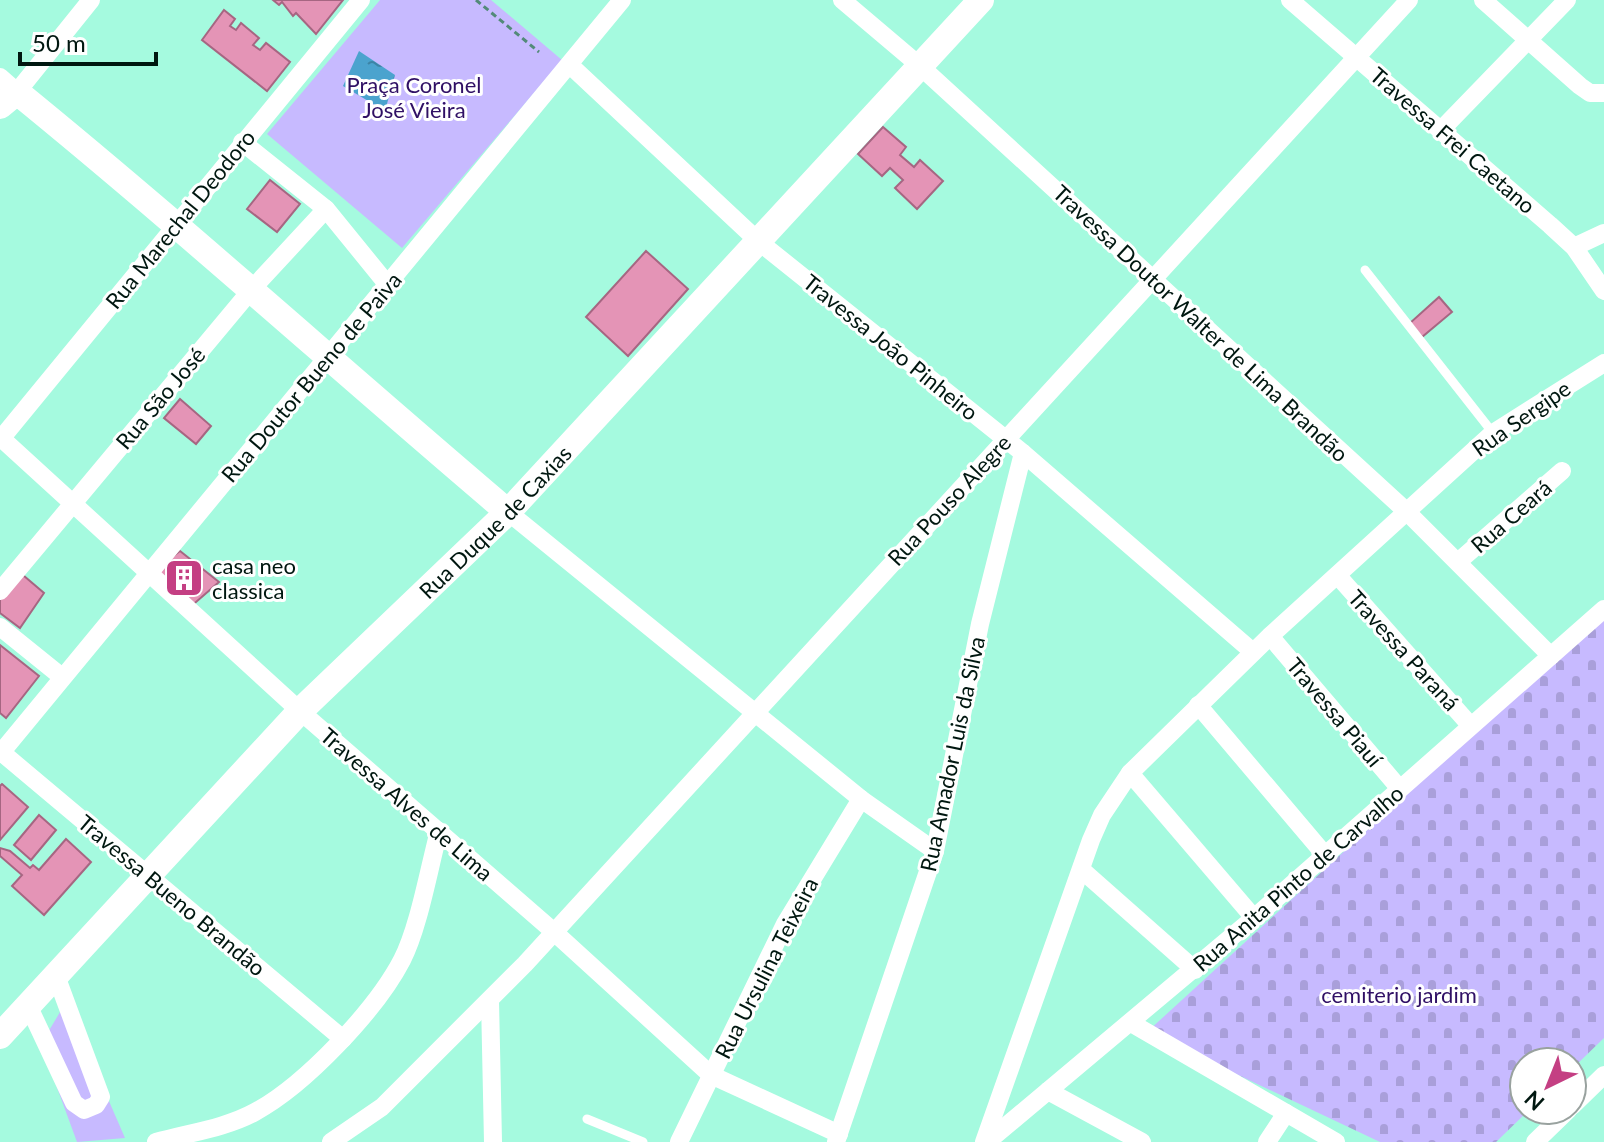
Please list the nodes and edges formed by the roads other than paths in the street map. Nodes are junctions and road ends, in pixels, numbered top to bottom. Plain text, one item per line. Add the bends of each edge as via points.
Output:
1 (91, 0) edge
2 (361, 0) edge
3 (622, 0) edge
4 (842, 0) edge
5 (981, 0) edge
6 (1290, 0) edge
7 (1409, 0) edge
8 (1483, 0) edge
9 (1567, 0) edge
10 (1526, 41) junction
11 (1356, 56) junction
12 (571, 66) junction
13 (920, 66) junction
14 (1604, 93) edge
15 (4, 98) edge
16 (1441, 130) junction
17 (242, 142) junction
18 (326, 209) junction
19 (177, 222) junction
20 (1604, 233) edge
21 (758, 241) junction
22 (1574, 247) junction
23 (1365, 270) dead end
24 (1153, 277) junction
25 (387, 284) junction
26 (252, 289) junction
27 (1604, 291) edge
28 (326, 358) junction
29 (1604, 363) edge
30 (1493, 433) junction
31 (0, 438) edge
32 (1006, 439) junction
33 (1023, 453) junction
34 (1562, 471) dead end
35 (71, 504) junction
36 (1406, 511) junction
37 (508, 512) junction
38 (1459, 561) junction
39 (150, 574) junction
40 (1338, 576) junction
41 (0, 591) edge
42 (1604, 609) edge
43 (0, 627) edge
44 (1270, 636) junction
45 (1253, 652) junction
46 (1551, 656) junction
47 (62, 677) junction
48 (1198, 705) junction
49 (300, 711) junction
50 (756, 712) junction
51 (1470, 725) junction
52 (0, 752) edge
53 (1130, 773) junction
54 (1400, 789) junction
55 (861, 799) junction
56 (439, 831) junction
57 (935, 851) junction
58 (1325, 855) junction
59 (1083, 871) junction
60 (148, 875) junction
61 (1254, 918) junction
62 (553, 931) junction
63 (1195, 970) junction
64 (55, 973) junction
65 (490, 1000) junction
66 (28, 1005) junction
67 (1131, 1023) junction
68 (0, 1036) edge
69 (343, 1039) junction
70 (711, 1075) junction
71 (1604, 1075) edge
72 (1048, 1091) junction
73 (1588, 1091) edge
74 (1286, 1113) junction
75 (587, 1119) dead end
76 (1551, 1126) edge
77 (838, 1138) edge
78 (156, 1142) edge
79 (331, 1142) edge
80 (493, 1142) edge
81 (643, 1142) edge
82 (679, 1142) edge
83 (986, 1142) edge
84 (1142, 1142) edge
85 (1267, 1142) edge
86 (1336, 1142) edge
87 (1535, 1142) edge

1 - 15 street
2 - 17 street, Rua Marechal Deodoro
3 - 12 street, Rua Doutor Bueno de Paiva
4 - 13 street, Travessa Doutor Walter de Lima Brandão
5 - 13 street, Rua Duque de Caxias
6 - 11 street, Travessa Frei Caetano
7 - 11 street, Rua Pouso Alegre
8 - 10 street
9 - 10 street
10 - 14 street via 1590,93
10 - 16 street
11 - 16 street, Travessa Frei Caetano
11 - 24 street, Rua Pouso Alegre
12 - 21 street, Travessa João Pinheiro
12 - 25 street, Rua Doutor Bueno de Paiva
13 - 21 street, Rua Duque de Caxias
13 - 24 street, Travessa Doutor Walter de Lima Brandão
15 - 19 street
16 - 22 street, Travessa Frei Caetano
17 - 18 street
17 - 19 street, Rua Marechal Deodoro
18 - 25 street
18 - 26 street, Rua São José
19 - 26 street
19 - 31 street, Rua Marechal Deodoro
20 - 22 street
21 - 32 street, Travessa João Pinheiro
21 - 37 street, Rua Duque de Caxias
22 - 27 street, Travessa Frei Caetano
23 - 30 lane
24 - 32 street, Rua Pouso Alegre
24 - 36 street, Travessa Doutor Walter de Lima Brandão
25 - 28 street, Rua Doutor Bueno de Paiva
26 - 28 street
26 - 35 street, Rua São José
28 - 37 street
28 - 39 street, Rua Doutor Bueno de Paiva
29 - 30 street, Rua Sergipe
30 - 36 street, Rua Sergipe
31 - 35 street, Travessa Alves de Lima
32 - 33 street, Travessa João Pinheiro
32 - 50 street, Rua Pouso Alegre
33 - 45 street, Travessa João Pinheiro
33 - 57 street, Rua Amador Luis da Silva via 980,624
34 - 38 street, Rua Ceará
35 - 39 street, Travessa Alves de Lima
35 - 41 street, Rua São José
36 - 38 street, Travessa Doutor Walter de Lima Brandão
36 - 40 street, Rua Sergipe
37 - 49 street, Rua Duque de Caxias
37 - 50 street
38 - 46 street, Travessa Doutor Walter de Lima Brandão
39 - 47 street, Rua Doutor Bueno de Paiva
39 - 49 street, Travessa Alves de Lima
40 - 44 street, Rua Sergipe
40 - 51 street, Travessa Paraná
42 - 46 street, Rua Anita Pinto de Carvalho
43 - 47 street
44 - 45 street, Rua Sergipe
44 - 54 street, Travessa Piauí
45 - 48 street, Rua Sergipe
46 - 51 street, Rua Anita Pinto de Carvalho
47 - 52 street, Rua Doutor Bueno de Paiva
48 - 53 street, Rua Sergipe
48 - 58 street
49 - 56 street, Travessa Alves de Lima
49 - 60 street, Rua Duque de Caxias
50 - 55 street
50 - 62 street, Rua Pouso Alegre
51 - 54 street, Rua Anita Pinto de Carvalho
52 - 60 street, Travessa Bueno Brandão
53 - 59 street, Rua Sergipe via 1102,815
53 - 61 street
54 - 58 street, Rua Anita Pinto de Carvalho
55 - 57 street
55 - 70 street, Rua Ursulina Teixeira via 785,924
56 - 62 street, Travessa Alves de Lima
56 - 69 street via 403,957
57 - 77 street, Rua Amador Luis da Silva
58 - 61 street, Rua Anita Pinto de Carvalho
59 - 63 street
59 - 83 street, Rua Sergipe
60 - 64 street, Rua Duque de Caxias
60 - 69 street, Travessa Bueno Brandão
61 - 63 street, Rua Anita Pinto de Carvalho
62 - 65 street, Rua Pouso Alegre
62 - 70 street, Travessa Alves de Lima
63 - 67 street, Rua Anita Pinto de Carvalho
64 - 66 street, Rua Duque de Caxias
64 - 66 street via 101,1097 96,1105 84,1110 74,1103
65 - 79 street, Rua Pouso Alegre via 382,1107
65 - 80 street
66 - 68 street, Rua Duque de Caxias
67 - 72 street, Rua Anita Pinto de Carvalho
67 - 74 street
69 - 78 street via 278,1098 253,1113
70 - 77 street, Travessa Alves de Lima
70 - 82 street, Rua Ursulina Teixeira
71 - 73 street
72 - 83 street, Rua Anita Pinto de Carvalho
72 - 84 street
74 - 85 street
74 - 86 street
75 - 81 lane
76 - 87 street

